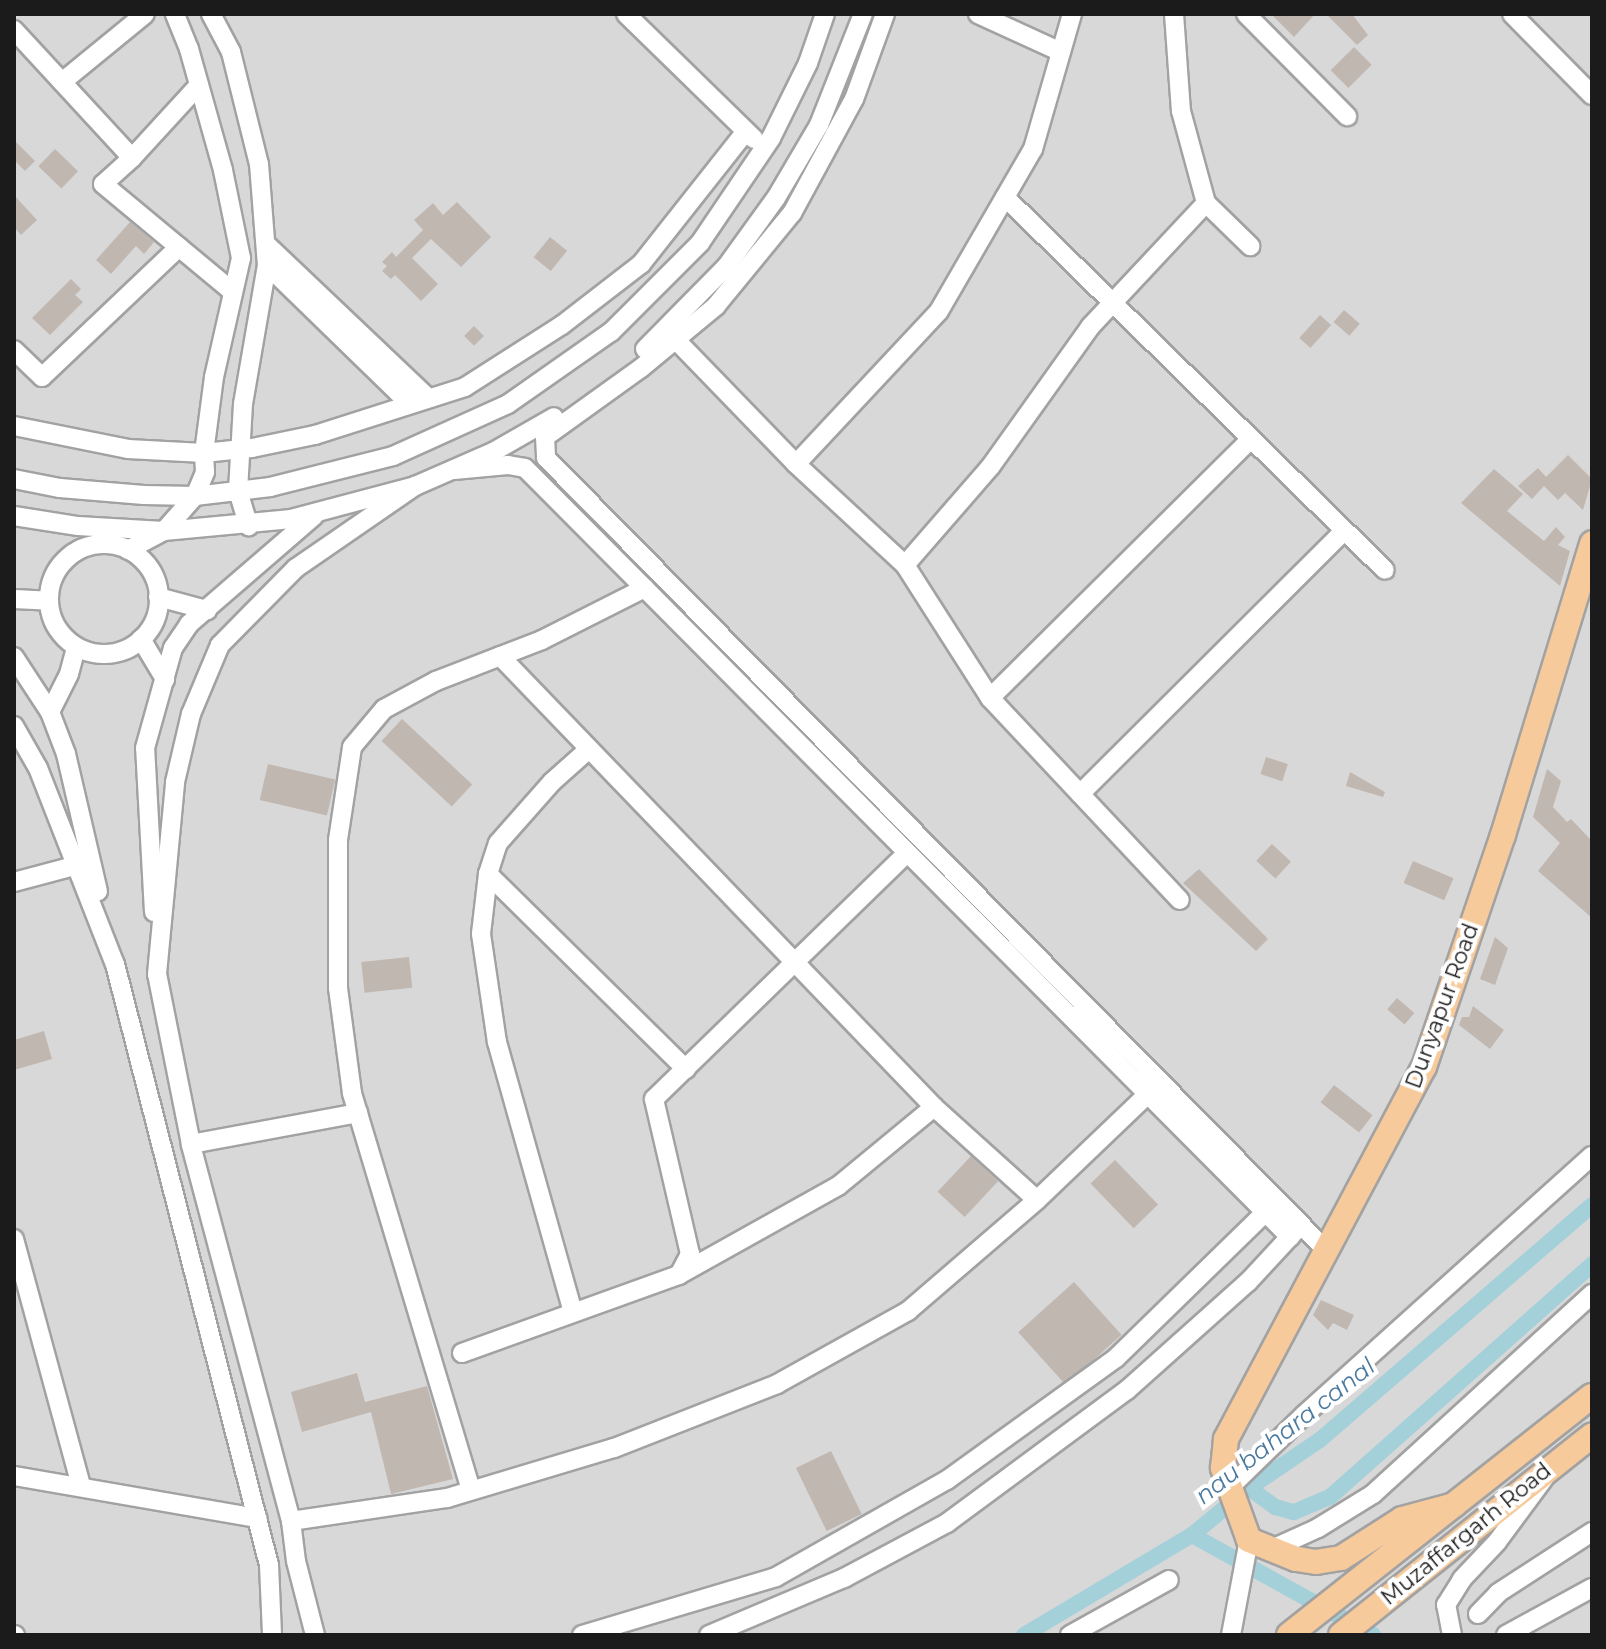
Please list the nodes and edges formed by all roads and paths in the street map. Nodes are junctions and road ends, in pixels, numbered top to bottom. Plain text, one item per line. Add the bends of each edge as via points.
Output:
1 (22, 14) edge
2 (145, 14) edge
3 (175, 14) edge
4 (626, 14) edge
5 (825, 14) edge
6 (863, 14) edge
7 (885, 14) edge
8 (978, 14) edge
9 (1072, 14) edge
10 (1174, 14) edge
11 (1246, 14) edge
12 (1512, 14) edge
13 (220, 19) edge
14 (14, 22) edge
15 (14, 30) edge
16 (1061, 52) junction
17 (62, 82) junction
18 (199, 85) junction
19 (1592, 95) edge
20 (1347, 116) dead end
21 (746, 131) junction
22 (765, 149) junction
23 (132, 158) junction
24 (1005, 197) junction
25 (1206, 203) junction
26 (266, 244) junction
27 (1250, 246) dead end
28 (179, 247) junction
29 (267, 265) junction
30 (233, 292) junction
31 (1111, 302) junction
32 (675, 339) junction
33 (14, 350) edge
34 (419, 401) junction
35 (14, 426) edge
36 (1250, 440) junction
37 (240, 449) junction
38 (204, 453) junction
39 (796, 464) junction
40 (454, 470) junction
41 (14, 479) edge
42 (415, 486) junction
43 (238, 491) junction
44 (195, 496) junction
45 (316, 514) junction
46 (14, 516) edge
47 (36, 520) junction
48 (249, 526) junction
49 (164, 531) junction
50 (1343, 532) junction
51 (1592, 543) edge
52 (83, 548) junction
53 (128, 550) junction
54 (905, 565) junction
55 (1385, 570) dead end
56 (645, 588) junction
57 (158, 597) junction
58 (14, 599) edge
59 (49, 601) junction
60 (207, 610) junction
61 (141, 639) junction
62 (76, 647) junction
63 (500, 656) junction
64 (14, 657) edge
65 (165, 679) junction
66 (990, 698) junction
67 (50, 712) junction
68 (14, 726) edge
69 (589, 749) junction
70 (1080, 794) junction
71 (907, 853) junction
72 (78, 865) junction
73 (488, 874) junction
74 (14, 882) edge
75 (1180, 900) dead end
76 (795, 962) junction
77 (115, 964) junction
78 (157, 974) junction
79 (686, 1069) junction
80 (1148, 1094) junction
81 (934, 1107) junction
82 (358, 1113) junction
83 (191, 1144) junction
84 (1592, 1156) edge
85 (1037, 1200) junction
86 (1271, 1207) junction
87 (1295, 1231) junction
88 (14, 1239) edge
89 (1326, 1250) junction
90 (679, 1275) junction
91 (21, 1292) edge
92 (1592, 1294) edge
93 (573, 1313) junction
94 (462, 1353) dead end
95 (1592, 1396) edge
96 (1592, 1435) edge
97 (1557, 1460) junction
98 (14, 1476) edge
99 (81, 1486) junction
100 (1229, 1488) junction
101 (471, 1490) junction
102 (1454, 1505) junction
103 (257, 1518) junction
104 (291, 1521) junction
105 (1592, 1532) edge
106 (1246, 1540) junction
107 (1272, 1549) junction
108 (296, 1561) junction
109 (269, 1565) junction
110 (1169, 1580) dead end
111 (1592, 1588) edge
112 (1478, 1614) dead end
113 (1291, 1634) edge
114 (272, 1635) edge
115 (315, 1635) edge
116 (582, 1635) edge
117 (709, 1635) edge
118 (1070, 1635) edge
119 (1231, 1635) edge
120 (1341, 1635) edge
121 (1452, 1635) edge
122 (1506, 1635) edge

1 - 14 street
2 - 17 street
3 - 18 street
4 - 21 street
5 - 22 street
6 - 40 street via 837,86 798,162 752,234 697,299 635,358 579,401
7 - 32 street via 854,99 792,213 716,306
8 - 16 street
9 - 16 street
10 - 25 street via 1181,111
11 - 20 street
12 - 19 street
13 - 26 street via 259,164
15 - 17 street
16 - 24 street via 1033,149
17 - 23 street
18 - 23 street
18 - 30 street via 241,258
21 - 22 street
21 - 34 street via 641,264 562,325 477,379
22 - 43 street via 726,209 672,274 611,332 544,382 470,424 393,456 312,479
23 - 28 street via 103,184
24 - 31 street
24 - 39 street via 939,311
25 - 27 street
25 - 31 street
26 - 29 street
26 - 34 street
28 - 30 street
28 - 33 street via 42,377
29 - 34 street
29 - 37 street
30 - 38 street
31 - 36 street
31 - 54 street via 991,466
32 - 39 street
32 - 86 street via 545,437 546,458
34 - 37 street via 315,435
35 - 38 street via 128,449
36 - 50 street
36 - 66 street
37 - 38 street
37 - 43 street
38 - 44 street via 205,472
39 - 54 street
40 - 42 street
40 - 56 street via 525,468
41 - 44 street via 102,493
42 - 45 street
42 - 78 street via 296,568 220,645 191,714 175,782
43 - 44 street
43 - 48 street
44 - 49 street
45 - 48 street
45 - 60 street
46 - 47 street
47 - 49 street
47 - 52 street
48 - 49 street
49 - 53 street
50 - 55 street
50 - 70 street
51 - 89 main road, Dunyapur Road via 1503,835 1424,1067
52 - 53 street via 105,544
52 - 59 street via 58,569
53 - 57 street via 153,574
54 - 66 street
56 - 63 street
56 - 71 street
57 - 60 street
57 - 61 street via 155,620
58 - 59 street
59 - 62 street via 59,631
60 - 65 street via 189,624 173,648
61 - 62 street via 110,654
61 - 65 street
62 - 67 street
63 - 69 street
63 - 82 street via 384,709 352,747 338,840 338,988
64 - 67 street
65 - 78 street via 145,748
66 - 70 street
67 - 77 street via 66,754
68 - 72 street via 38,768
69 - 73 street via 498,843
69 - 76 street
70 - 75 street
71 - 76 street
71 - 80 street
72 - 74 street
72 - 77 street
73 - 79 street
73 - 93 street via 481,934 497,1042
76 - 79 street
76 - 81 street
77 - 103 street
78 - 83 street
79 - 90 street via 654,1099 690,1254
80 - 85 street
80 - 86 street
81 - 85 street
81 - 90 street via 838,1186
82 - 83 street
82 - 101 street
83 - 104 street
84 - 100 street
85 - 101 street via 908,1311 777,1384 614,1448
86 - 87 street
86 - 116 street via 1116,1358 947,1480 776,1577
87 - 89 street
87 - 117 street via 1248,1282 1127,1390 947,1523 844,1578
88 - 91 street
89 - 100 main road, Dunyapur Road via 1226,1439 1223,1468
90 - 93 street
91 - 99 street
92 - 107 street via 1373,1494
93 - 94 street
95 - 102 main road, Muzaffargarh Road
96 - 97 main road, Muzaffargarh Road
97 - 120 main road, Muzaffargarh Road
97 - 121 street via 1446,1605
98 - 99 street
99 - 103 street
100 - 106 main road, Dunyapur Road
101 - 104 street
102 - 107 main road via 1402,1519 1351,1554 1326,1562 1296,1559
102 - 113 main road, Muzaffargarh Road
103 - 109 street
104 - 108 street
105 - 112 street via 1498,1593
106 - 107 main road
106 - 119 street
108 - 109 street
108 - 115 street
109 - 114 street
110 - 118 street
111 - 122 street

